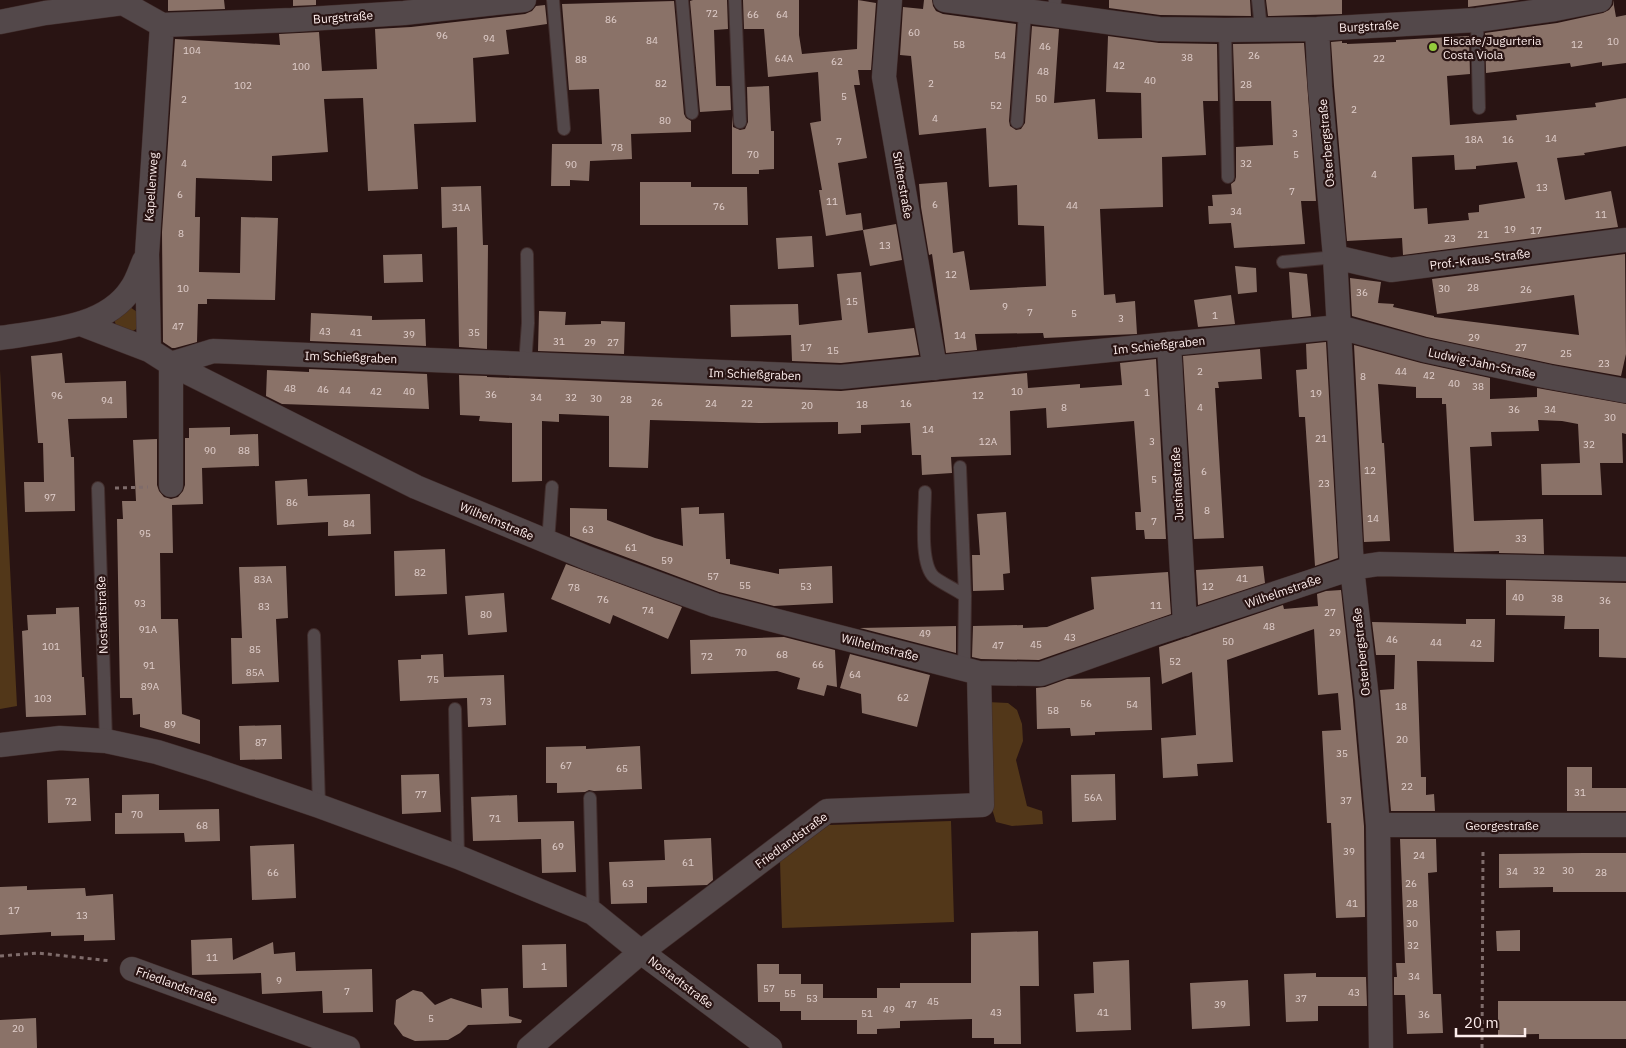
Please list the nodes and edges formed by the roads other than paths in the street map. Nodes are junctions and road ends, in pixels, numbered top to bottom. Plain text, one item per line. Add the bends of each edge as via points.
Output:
1 (524, 0) edge
2 (553, 0) edge
3 (682, 0) edge
4 (735, 0) edge
5 (890, 0) edge
6 (946, 0) edge
7 (1258, 0) edge
8 (1589, 1) edge
9 (135, 6) edge
10 (1054, 8) edge
11 (1026, 12) junction
12 (1477, 20) junction
13 (0, 22) edge
14 (162, 25) junction
15 (1260, 29) junction
16 (1317, 29) junction
17 (1225, 30) junction
18 (1479, 108) dead end
19 (692, 113) dead end
20 (740, 122) dead end
21 (1017, 122) dead end
22 (564, 129) dead end
23 (1228, 177) dead end
24 (1626, 240) edge
25 (147, 254) junction
26 (527, 254) dead end
27 (1335, 257) junction
28 (1283, 262) dead end
29 (81, 324) junction
30 (1339, 327) junction
31 (0, 338) edge
32 (1168, 344) junction
33 (149, 350) junction
34 (171, 364) junction
35 (525, 364) junction
36 (935, 368) junction
37 (1626, 391) edge
38 (960, 467) dead end
39 (172, 485) road end
40 (98, 488) road end
41 (552, 488) dead end
42 (925, 492) dead end
43 (548, 542) junction
44 (1352, 568) junction
45 (1626, 569) edge
46 (965, 596) junction
47 (1185, 624) junction
48 (314, 635) dead end
49 (972, 671) junction
50 (455, 709) dead end
51 (106, 741) junction
52 (0, 744) edge
53 (590, 798) dead end
54 (319, 806) junction
55 (1378, 825) junction
56 (1626, 825) edge
57 (458, 857) junction
58 (593, 913) junction
59 (641, 952) junction
60 (132, 970) road end
61 (348, 1048) edge
62 (531, 1048) edge
63 (770, 1048) edge
64 (1381, 1048) edge

1 - 14 street, Burgstraße via 404,13
2 - 22 lane
3 - 19 lane
4 - 20 lane
5 - 36 street, Stifterstraße via 884,77
6 - 11 street, Burgstraße
7 - 15 lane
8 - 12 street, Burgstraße
9 - 13 street via 123,3
9 - 14 street
10 - 11 street, Burgstraße
10 - 17 street, Burgstraße via 1159,29
11 - 21 lane
12 - 16 street, Burgstraße
12 - 18 lane
14 - 25 street, Kapellenweg
15 - 16 street, Burgstraße
15 - 17 street, Burgstraße
16 - 27 street, Osterbergstraße
17 - 23 lane
24 - 27 street, Prof.-Kraus-Straße via 1391,270
25 - 29 street via 131,289 111,310
25 - 33 street, Kapellenweg
26 - 35 lane
27 - 28 lane
27 - 30 street, Osterbergstraße
29 - 31 street
29 - 33 street, Wilhelmstraße
30 - 32 street, Im Schießgraben
30 - 37 street, Ludwig-Jahn-Straße via 1424,350
30 - 44 street, Osterbergstraße
32 - 36 street, Im Schießgraben
32 - 47 street, Justinastraße
33 - 34 street, Wilhelmstraße
34 - 35 street, Im Schießgraben via 213,351
34 - 39 street
34 - 43 street, Wilhelmstraße via 416,487
35 - 36 street, Im Schießgraben via 841,377
38 - 46 lane
40 - 51 lane, Nostadtstraße
41 - 43 lane
42 - 46 lane via 925,557 928,568 934,576
43 - 49 street, Wilhelmstraße via 715,605
44 - 45 street, Wilhelmstraße via 1379,564
44 - 47 street, Wilhelmstraße
44 - 55 street, Osterbergstraße
46 - 49 lane
47 - 49 street, Wilhelmstraße via 1042,674
48 - 54 lane
49 - 59 street, Friedlandstraße via 982,805 827,811
50 - 57 lane
51 - 52 street, Nostadtstraße via 60,738
51 - 54 street, Nostadtstraße via 200,765
53 - 58 lane
54 - 57 street, Nostadtstraße
55 - 56 street, Georgestraße
55 - 64 street, Osterbergstraße
57 - 58 street, Nostadtstraße
58 - 59 street, Nostadtstraße
59 - 62 street, Friedlandstraße
59 - 63 street, Nostadtstraße
60 - 61 street, Friedlandstraße

